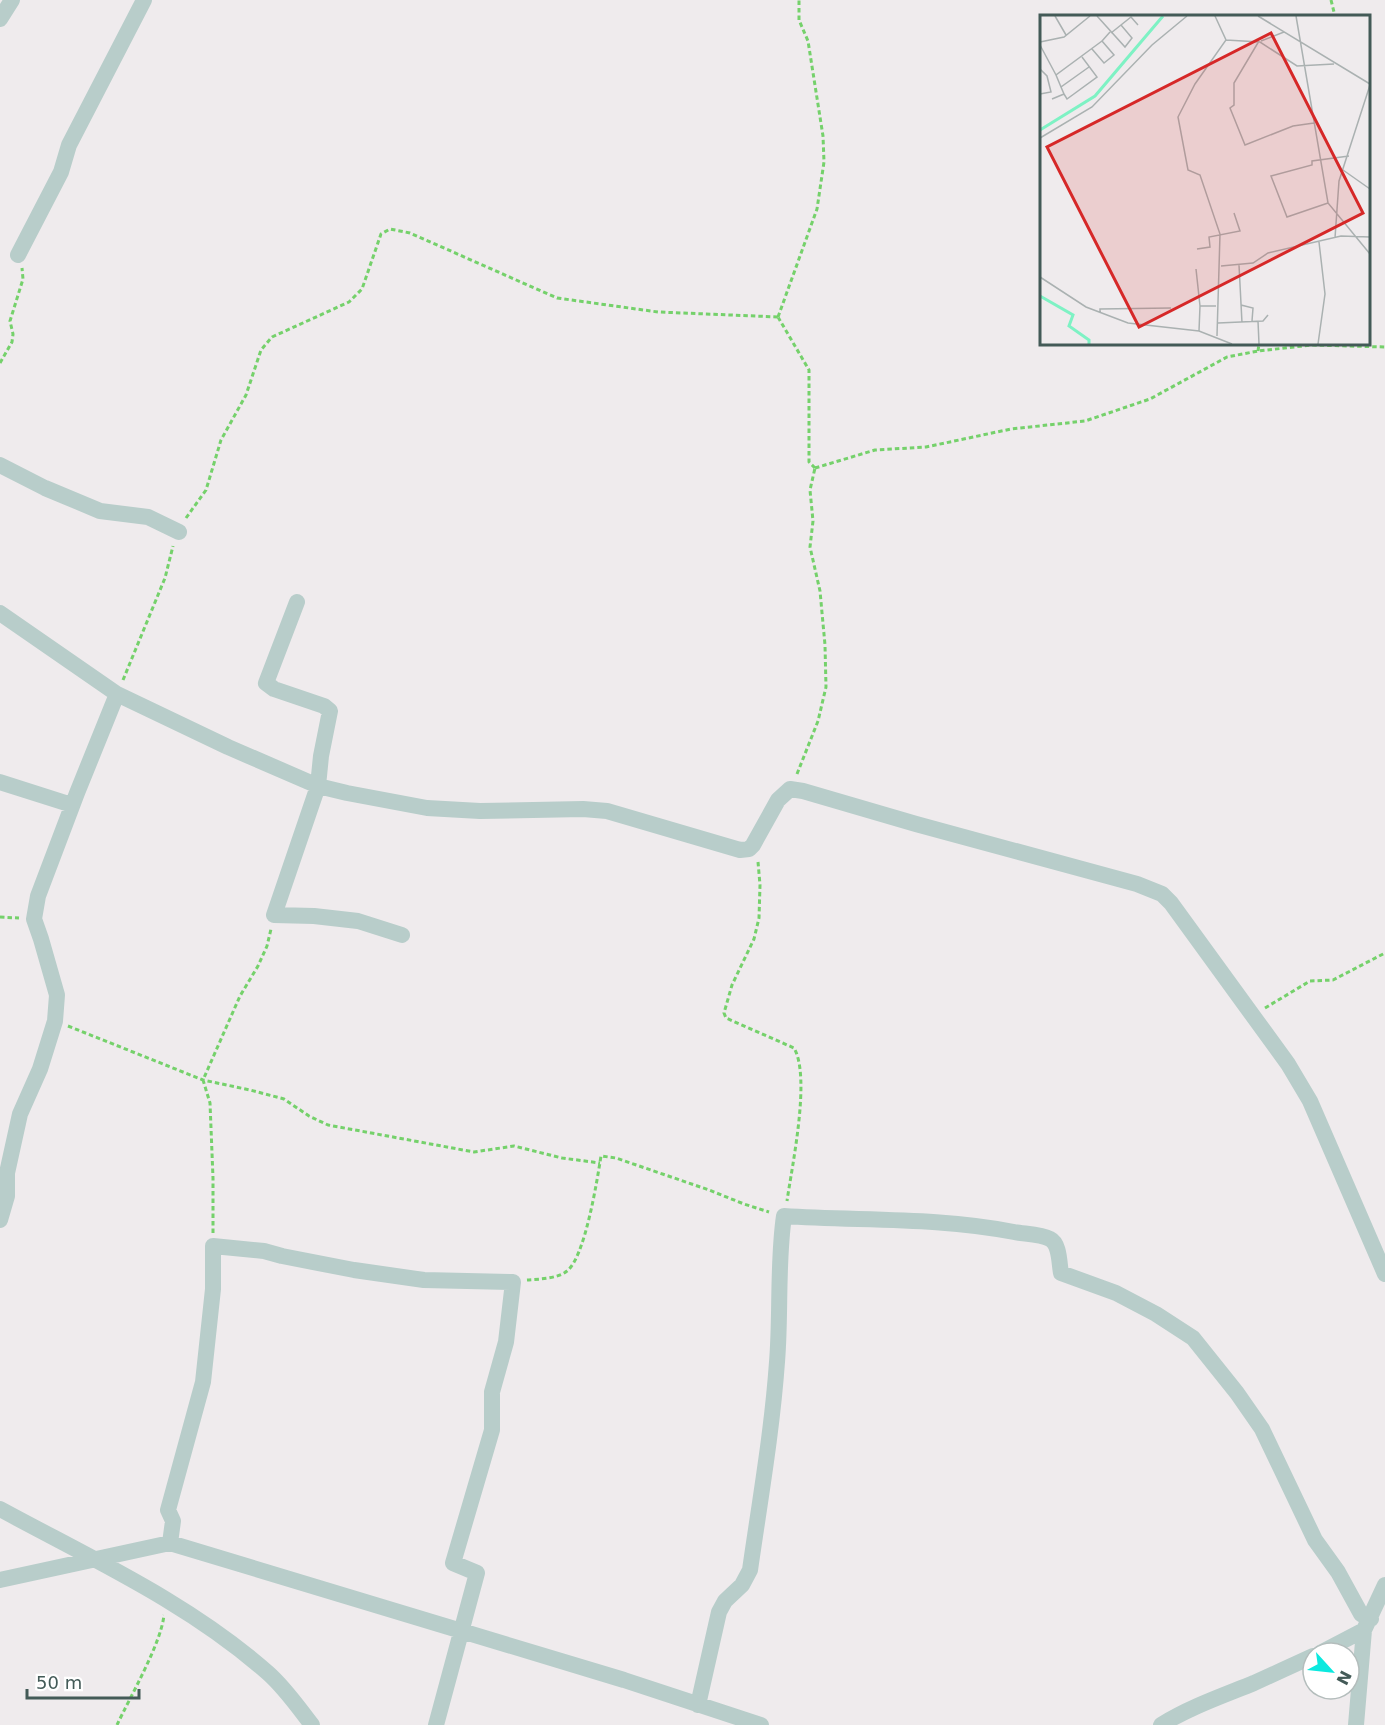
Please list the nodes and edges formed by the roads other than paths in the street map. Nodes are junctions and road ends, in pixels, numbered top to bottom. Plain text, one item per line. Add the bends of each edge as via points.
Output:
1 (12, 0) edge
2 (144, 0) edge
3 (0, 19) edge
4 (18, 255) road end
5 (0, 465) edge
6 (179, 532) road end
7 (297, 602) dead end
8 (0, 613) edge
9 (117, 694) junction
10 (0, 782) edge
11 (318, 786) junction
12 (72, 805) junction
13 (402, 935) dead end
14 (0, 1220) edge
15 (1385, 1274) edge
16 (0, 1509) edge
17 (170, 1543) junction
18 (94, 1560) junction
19 (0, 1580) edge
20 (1385, 1585) edge
21 (1367, 1625) junction
22 (462, 1630) junction
23 (1340, 1641) edge
24 (1301, 1661) edge
25 (698, 1706) junction
26 (312, 1725) edge
27 (435, 1725) edge
28 (761, 1725) edge
29 (1161, 1725) edge
30 (1356, 1725) edge

1 - 3 street
2 - 4 street via 69,145 61,172
5 - 6 street via 100,511 148,517
7 - 11 street via 266,683 330,711
8 - 9 street
9 - 11 street
9 - 12 street
10 - 12 street
11 - 13 street via 274,915 358,921
11 - 15 street via 427,808 607,811 740,850 753,845 778,800 790,789 804,790 1162,894 1253,1016 1310,1101
12 - 14 street via 38,896 34,920 57,995 55,1021 20,1114
16 - 18 street
17 - 18 street
17 - 22 street
17 - 22 street via 173,1521 168,1510 203,1382 213,1289 213,1246 264,1251 424,1280 513,1281 506,1342 492,1392 492,1430 453,1563 477,1573
18 - 19 street
18 - 26 street via 166,1598 210,1627 268,1673
20 - 21 street
21 - 23 street
21 - 25 street via 1315,1540 1262,1429 1193,1338 1116,1293 1060,1273 1056,1245 1051,1239 945,1222 784,1216 773,1419 750,1570 719,1612
21 - 30 street
22 - 25 street
22 - 27 street
24 - 29 street
25 - 28 street

